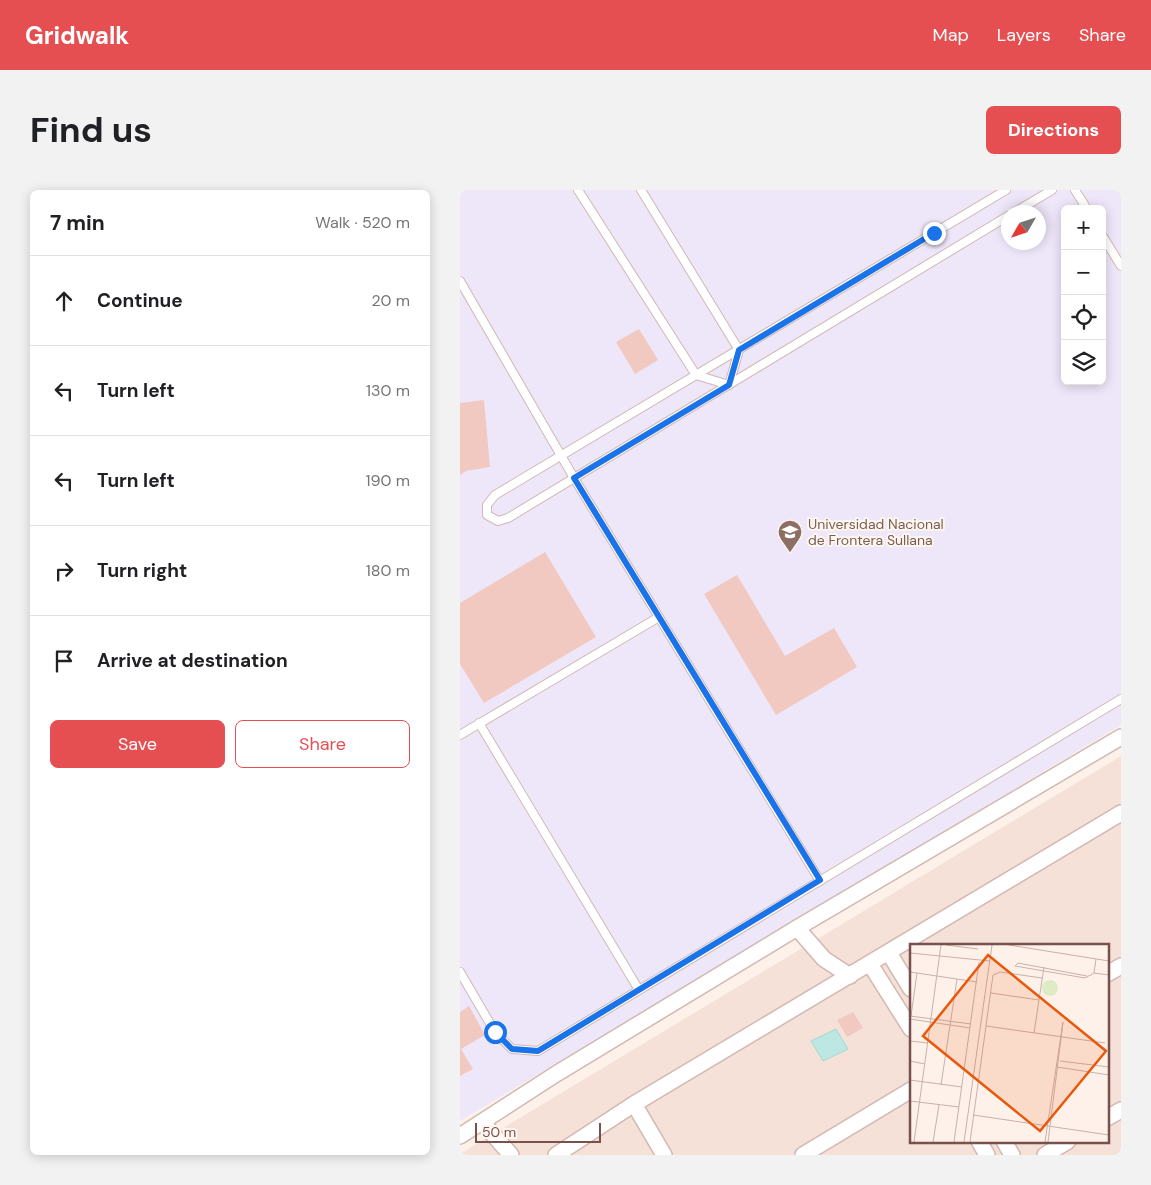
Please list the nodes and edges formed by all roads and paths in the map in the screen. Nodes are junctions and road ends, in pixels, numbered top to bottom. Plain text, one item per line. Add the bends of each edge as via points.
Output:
1 (578, 190) edge
2 (641, 190) edge
3 (1006, 190) edge
4 (1052, 190) edge
5 (1075, 190) edge
6 (1027, 205) edge
7 (1084, 205) edge
8 (1001, 220) edge
9 (1106, 242) edge
10 (1121, 266) edge
11 (460, 281) edge
12 (739, 350) junction
13 (696, 375) junction
14 (729, 385) junction
15 (562, 456) junction
16 (574, 478) junction
17 (658, 617) junction
18 (1121, 700) edge
19 (479, 723) junction
20 (460, 734) edge
21 (1121, 737) edge
22 (1121, 813) edge
23 (820, 880) junction
24 (797, 928) junction
25 (889, 952) junction
26 (870, 964) junction
27 (1121, 966) edge
28 (460, 972) edge
29 (1108, 973) edge
30 (850, 976) junction
31 (910, 987) edge
32 (639, 990) junction
33 (910, 1026) edge
34 (910, 1091) edge
35 (634, 1104) junction
36 (1121, 1110) edge
37 (1108, 1117) edge
38 (483, 1123) junction
39 (460, 1136) edge
40 (980, 1142) edge
41 (1005, 1142) edge
42 (1066, 1142) edge
43 (511, 1155) edge
44 (556, 1155) edge
45 (664, 1155) edge
46 (803, 1155) edge
47 (987, 1155) edge
48 (1012, 1155) edge
49 (1045, 1155) edge

1 - 13 lane
2 - 12 lane
3 - 12 lane
4 - 6 lane
5 - 7 lane
8 - 14 lane
9 - 10 lane
11 - 15 lane
12 - 13 lane
12 - 14 lane
13 - 14 lane
13 - 15 lane
14 - 16 lane
15 - 16 lane
15 - 16 lane via 495,496 487,504 487,515 498,521 508,518
16 - 17 lane
17 - 19 lane
17 - 23 lane
18 - 23 lane
19 - 20 lane
19 - 32 lane
21 - 24 street
22 - 25 street
23 - 32 lane
24 - 30 street via 824,959
24 - 38 street via 556,1074
25 - 26 street
25 - 31 street
26 - 30 street
26 - 33 street
27 - 29 street
28 - 32 lane via 495,1032 512,1049 538,1051
30 - 35 street
34 - 46 street
35 - 44 street
35 - 45 street
36 - 37 street
38 - 39 street
38 - 43 street
40 - 47 street
41 - 48 street
42 - 49 street

